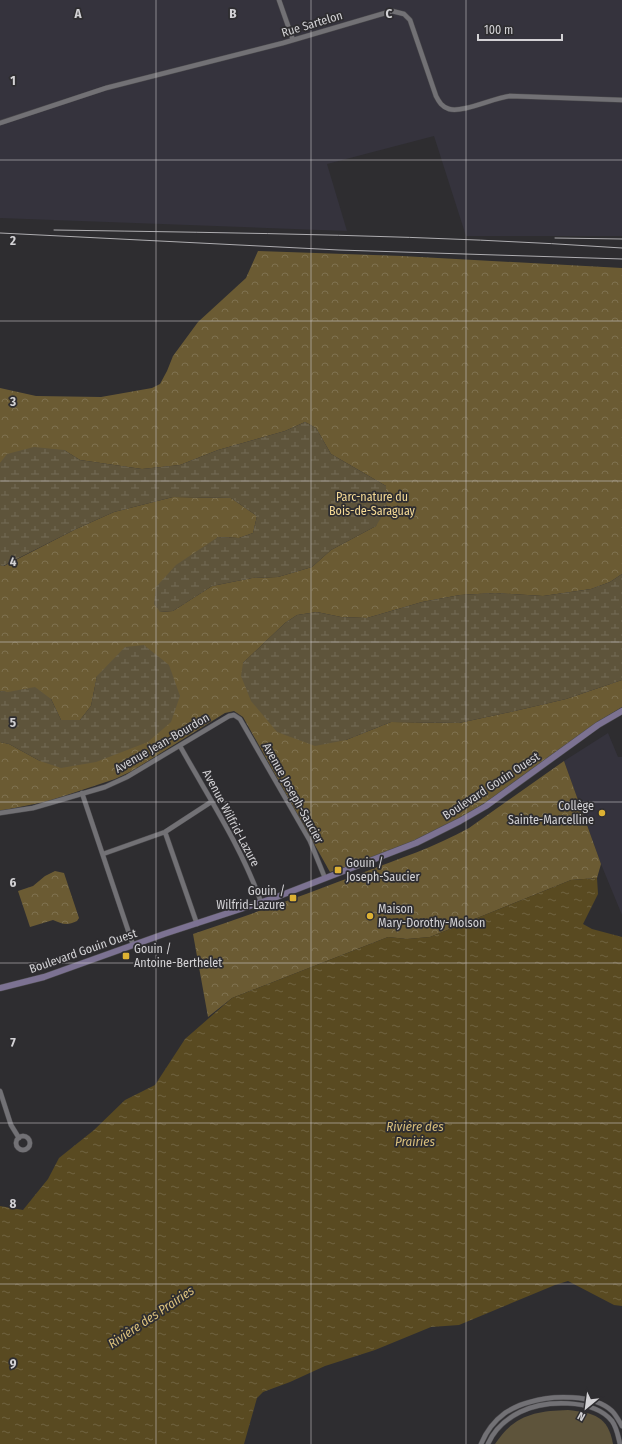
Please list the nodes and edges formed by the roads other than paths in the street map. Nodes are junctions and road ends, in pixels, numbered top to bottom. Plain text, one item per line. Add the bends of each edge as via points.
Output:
1 (279, 0) edge
2 (293, 40) junction
3 (622, 100) edge
4 (0, 123) edge
5 (622, 711) edge
6 (240, 719) joint
7 (180, 746) junction
8 (82, 793) junction
9 (211, 802) junction
10 (0, 814) edge
11 (164, 832) junction
12 (103, 854) junction
13 (325, 878) junction
14 (261, 902) junction
15 (197, 924) junction
16 (133, 945) junction
17 (0, 988) edge
18 (0, 1091) edge
19 (18, 1138) dead end
20 (622, 1426) edge
21 (480, 1444) edge
22 (488, 1444) edge
23 (620, 1444) edge

1 - 2 street
2 - 3 street, Rue Sartelon via 396,11 404,14 411,22 436,96 446,108 458,109 510,96
2 - 4 street, Rue Sartelon via 106,88
5 - 13 street, Boulevard Gouin Ouest via 598,725 460,822 416,843
6 - 7 street, Avenue Jean-Bourdon via 234,715 229,716
6 - 13 street, Avenue Joseph-Saucier via 310,841
7 - 8 street, Avenue Jean-Bourdon via 127,777 105,787
7 - 9 street, Avenue Wilfrid-Lazure
8 - 10 street, Avenue Jean-Bourdon via 33,808
8 - 12 street
9 - 11 street
9 - 14 street, Avenue Wilfrid-Lazure via 231,833
11 - 12 street
11 - 15 street
12 - 16 street
13 - 14 street, Boulevard Gouin Ouest
14 - 15 street, Boulevard Gouin Ouest
15 - 16 street, Boulevard Gouin Ouest
16 - 17 street, Boulevard Gouin Ouest via 44,977
18 - 19 street
20 - 21 street via 612,1411 596,1402 545,1398 521,1404 504,1414 487,1431
22 - 23 street via 503,1423 519,1412 558,1403 582,1405 606,1415 616,1428

